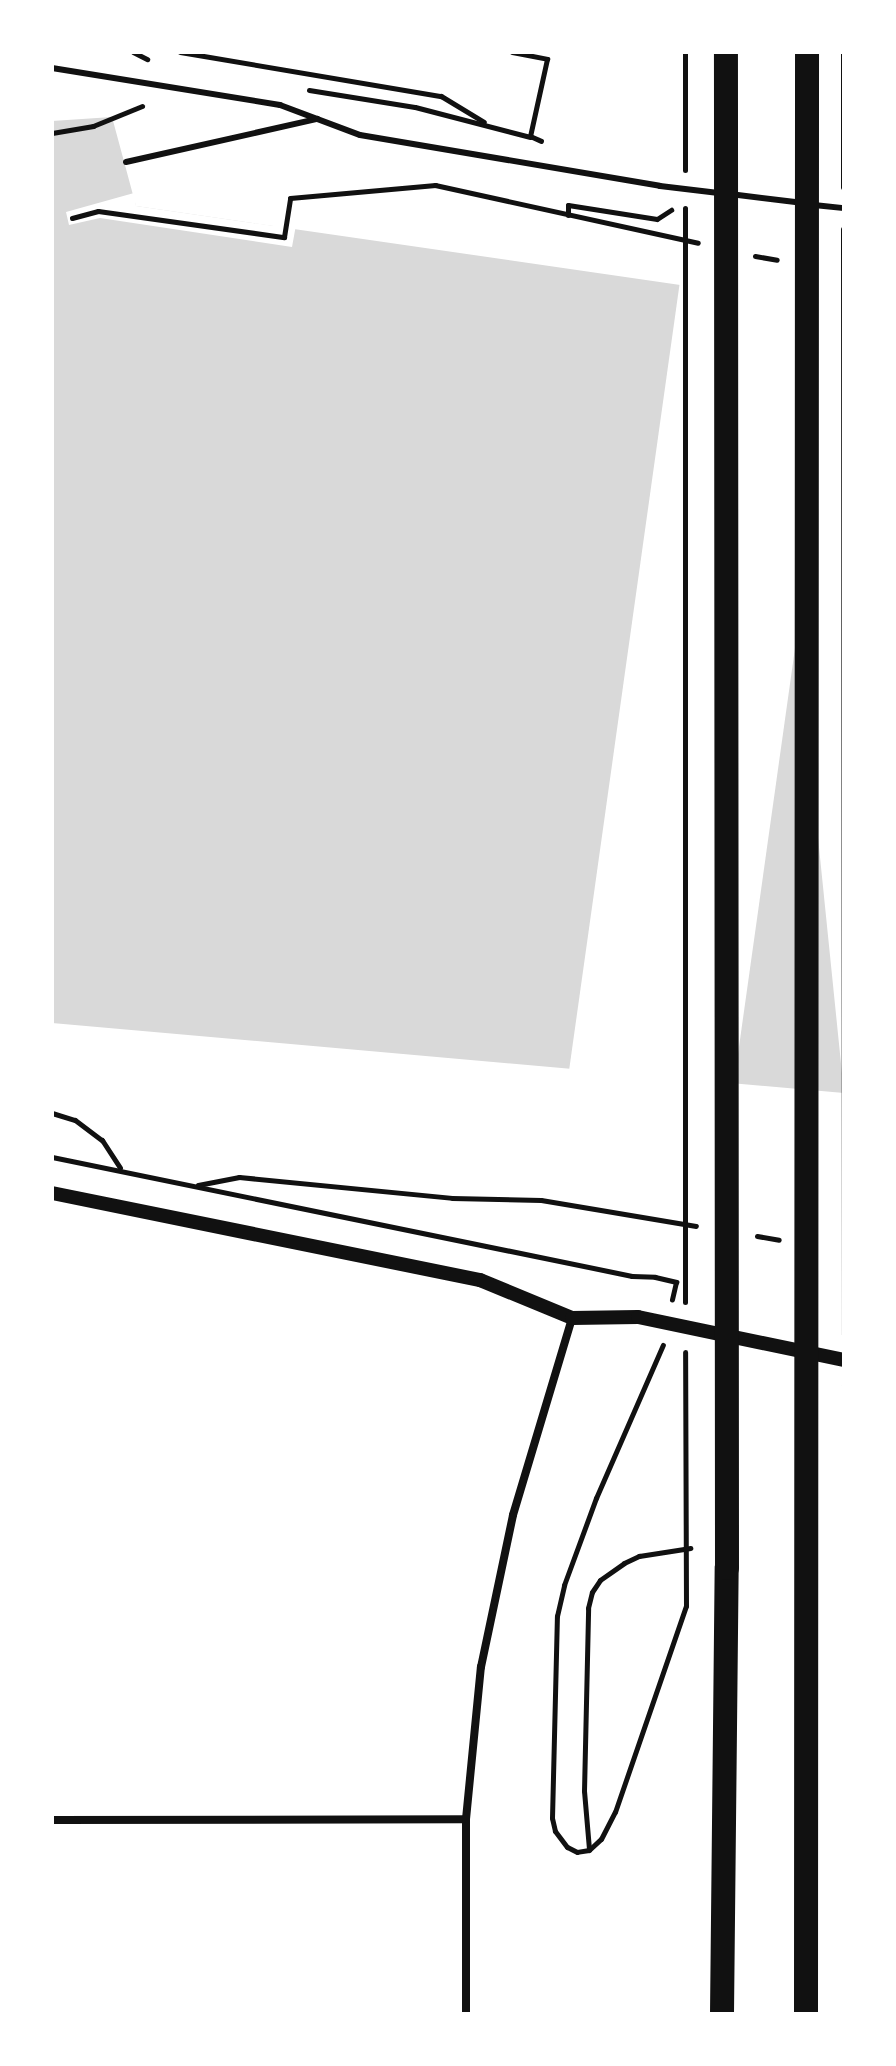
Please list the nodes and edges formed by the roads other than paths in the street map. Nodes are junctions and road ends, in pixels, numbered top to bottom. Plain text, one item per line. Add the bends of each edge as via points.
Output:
1 (726, 52) edge
2 (807, 52) edge
3 (52, 68) edge
4 (317, 119) junction
5 (126, 162) dead end
6 (844, 208) edge
7 (52, 1193) edge
8 (572, 1318) junction
9 (844, 1360) edge
10 (466, 1819) junction
11 (52, 1820) edge
12 (466, 2014) edge
13 (722, 2014) edge
14 (806, 2014) edge

1 - 13 highway via 727,1568
2 - 14 highway
3 - 4 lane via 280,105
4 - 5 lane
4 - 6 lane via 360,135 660,186
7 - 8 street via 480,1280
8 - 9 street via 638,1317
8 - 10 street via 513,1515 487,1637
10 - 11 street
10 - 12 street

